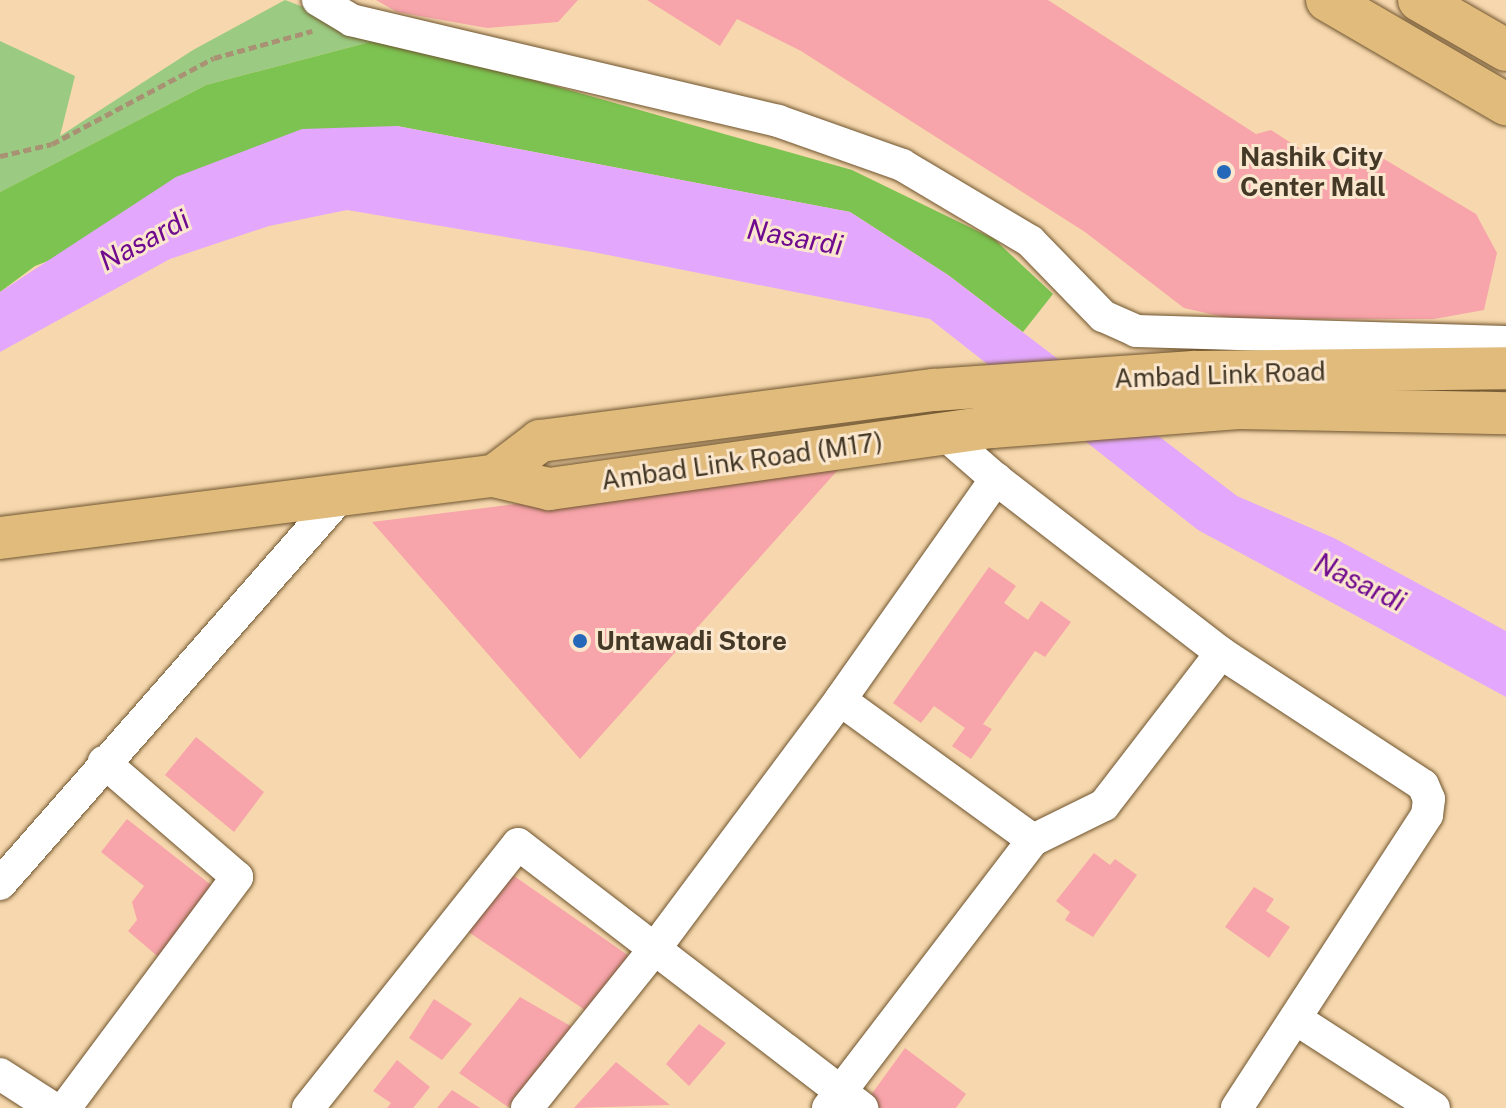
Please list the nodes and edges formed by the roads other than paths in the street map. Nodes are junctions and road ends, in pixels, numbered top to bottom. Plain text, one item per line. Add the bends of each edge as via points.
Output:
1 (318, 0) edge
2 (1327, 0) edge
3 (1419, 0) edge
4 (1506, 50) edge
5 (1506, 104) edge
6 (1498, 355) edge
7 (934, 390) joint
8 (1506, 413) edge
9 (992, 427) joint
10 (942, 432) junction
11 (494, 476) junction
12 (996, 479) junction
13 (341, 496) junction
14 (0, 538) edge
15 (1221, 653) junction
16 (840, 700) junction
17 (104, 762) junction
18 (1033, 840) junction
19 (0, 884) edge
20 (653, 951) junction
21 (1296, 1019) junction
22 (0, 1074) edge
23 (843, 1103) edge
24 (53, 1108) edge
25 (65, 1108) edge
26 (308, 1108) edge
27 (527, 1108) edge
28 (1237, 1108) edge
29 (1434, 1108) edge

1 - 6 street via 351,20 778,121 902,165 1030,241 1103,316 1136,331
2 - 5 main road
3 - 4 main road
6 - 7 main road, Ambad Link Road
7 - 11 main road, Ambad Link Road (M17) via 540,441
8 - 9 main road, Ambad Link Road via 1238,408
9 - 10 main road, Ambad Link Road (M17)
10 - 11 main road, Ambad Link Road (M17) via 549,489
10 - 12 street
11 - 13 main road, Ambad Link Road (M17)
12 - 15 street
12 - 16 street
13 - 14 main road, Ambad Link Road (M17)
13 - 17 street
15 - 18 street via 1104,805
15 - 21 street via 1423,785 1429,799 1427,815
16 - 18 street
16 - 20 street
17 - 19 street
17 - 25 street via 237,877
18 - 23 street
20 - 23 street
20 - 26 street via 526,847 512,846
20 - 27 street
21 - 28 street
21 - 29 street
22 - 24 street

